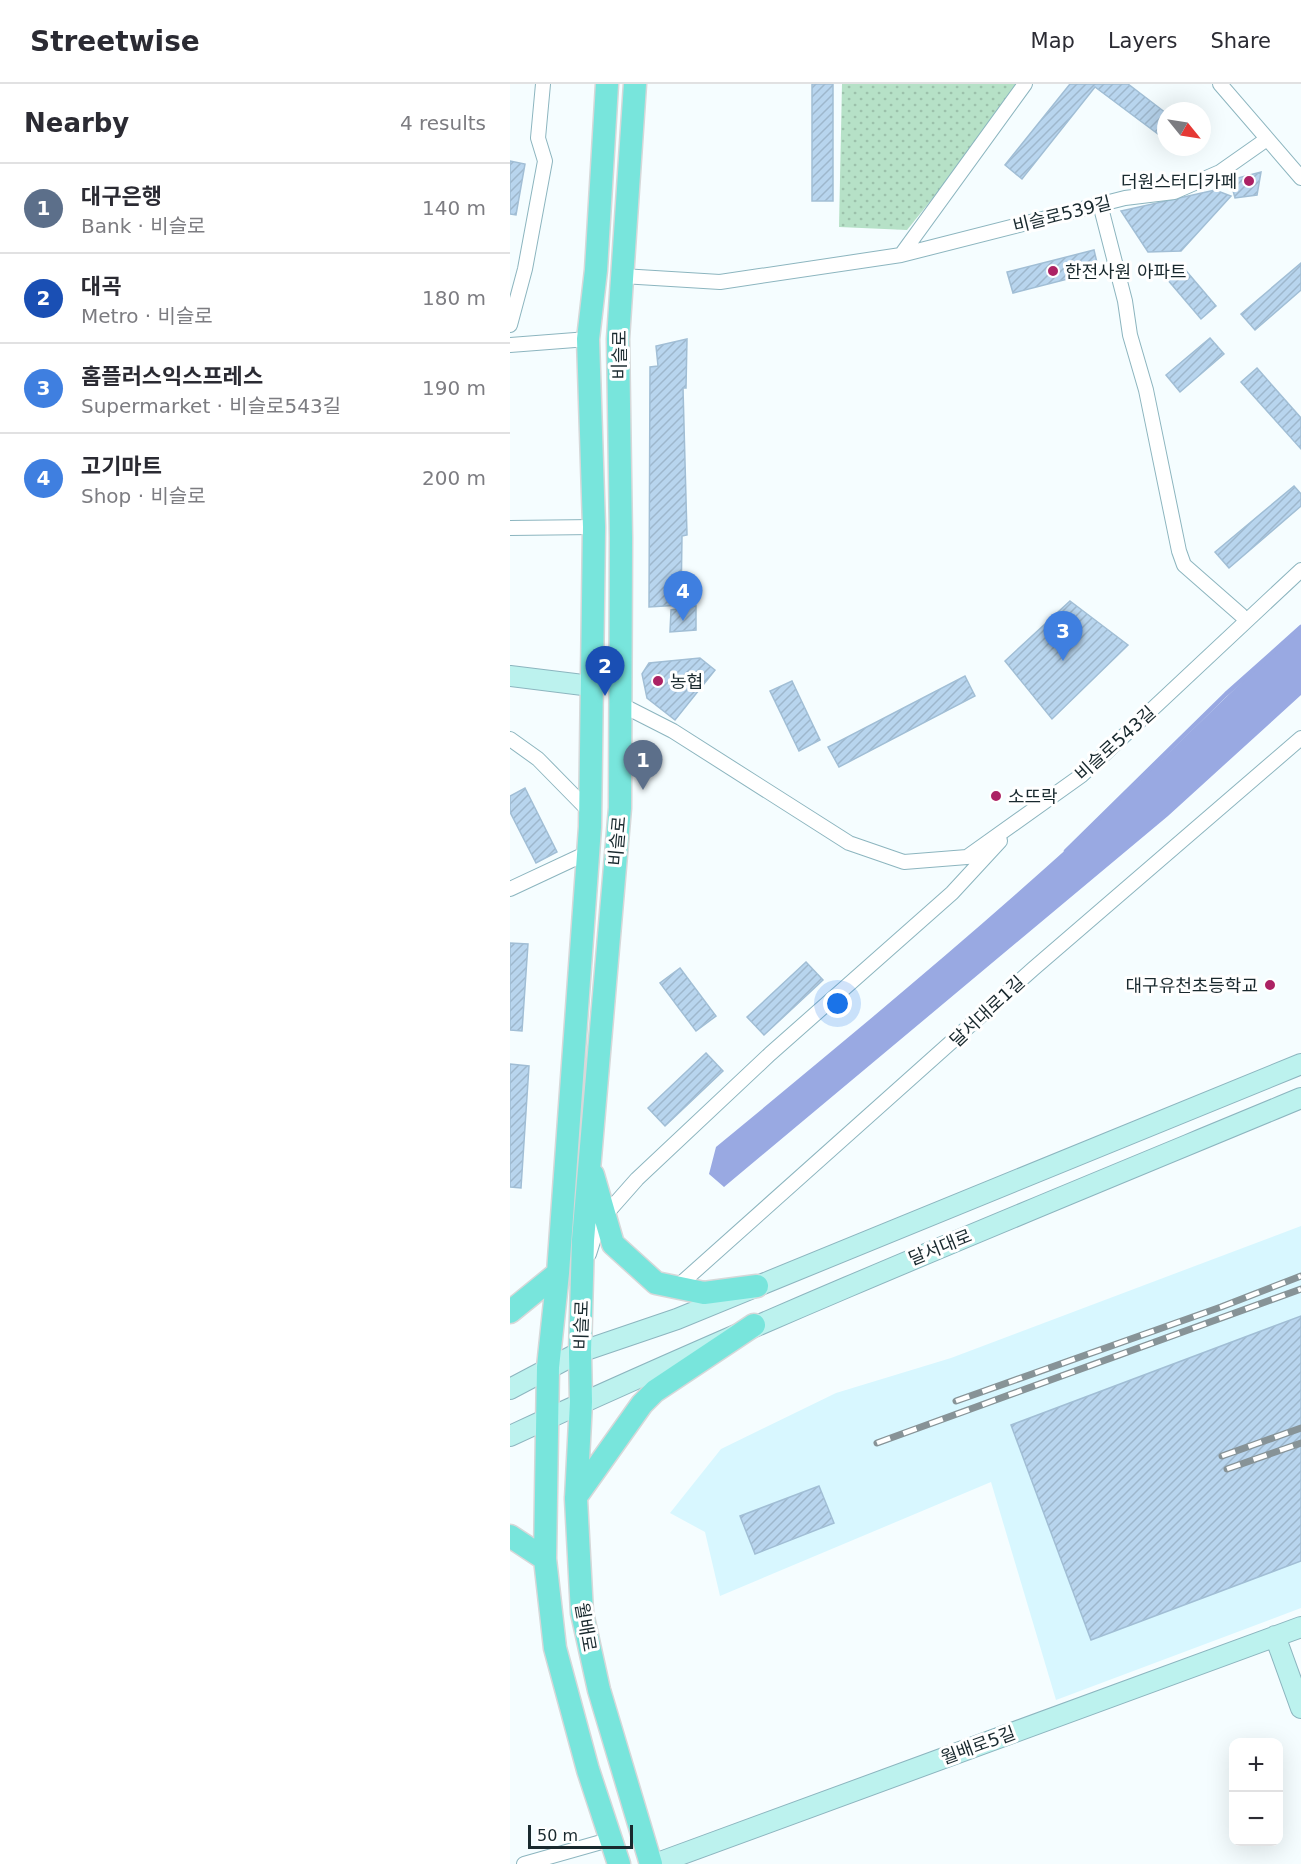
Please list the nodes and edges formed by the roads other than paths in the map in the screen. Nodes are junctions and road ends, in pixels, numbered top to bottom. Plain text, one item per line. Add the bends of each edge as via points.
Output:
1 (543, 84) edge
2 (607, 84) edge
3 (636, 84) edge
4 (1025, 84) edge
5 (1220, 84) edge
6 (1267, 139) junction
7 (1301, 178) edge
8 (1100, 204) junction
9 (901, 255) junction
10 (622, 276) junction
11 (510, 325) edge
12 (588, 339) junction
13 (510, 345) edge
14 (594, 527) junction
15 (510, 528) edge
16 (1301, 570) edge
17 (1241, 615) dead end
18 (510, 676) edge
19 (591, 686) junction
20 (618, 703) junction
21 (1301, 738) edge
22 (510, 739) edge
23 (590, 812) junction
24 (1024, 816) junction
25 (587, 853) junction
26 (510, 889) edge
27 (1301, 1064) edge
28 (1301, 1098) edge
29 (590, 1164) junction
30 (606, 1212) junction
31 (584, 1270) junction
32 (558, 1273) junction
33 (757, 1286) junction
34 (677, 1287) junction
35 (510, 1312) edge
36 (754, 1326) junction
37 (580, 1352) junction
38 (549, 1367) junction
39 (510, 1388) edge
40 (581, 1391) junction
41 (548, 1418) junction
42 (510, 1436) edge
43 (576, 1498) junction
44 (510, 1536) edge
45 (545, 1559) junction
46 (1301, 1627) edge
47 (1275, 1636) junction
48 (1301, 1708) edge
49 (612, 1839) junction
50 (524, 1864) edge
51 (619, 1864) edge
52 (653, 1864) edge

1 - 11 street via 538,138 545,161
2 - 12 main road, 비슬로
3 - 10 main road, 비슬로
4 - 9 street
5 - 6 street
6 - 7 street
6 - 8 street, 비슬로539길 via 1220,172 1174,192
8 - 9 street, 비슬로539길
8 - 17 street via 1146,390 1179,551 1184,565
9 - 10 street, 비슬로539길 via 720,282
10 - 20 main road, 비슬로 via 618,339
12 - 13 street
12 - 14 main road, 비슬로
14 - 15 street
14 - 19 main road, 비슬로
16 - 24 street, 비슬로543길 via 1082,775
18 - 19 main road
19 - 23 main road, 비슬로
20 - 24 street, 비슬로543길 via 673,731 849,843 904,862 967,857
20 - 29 main road, 비슬로 via 620,808
21 - 34 street, 달서대로1길 via 1039,963
22 - 23 street via 538,759
23 - 25 main road, 비슬로
24 - 30 street via 952,893 770,1054
25 - 26 street, 비슬로
25 - 32 main road, 비슬로
27 - 33 main road, 달서대로
28 - 36 main road, 달서대로
29 - 30 main road
29 - 31 main road, 비슬로
30 - 31 street
30 - 34 main road via 613,1244 656,1283
31 - 37 main road, 비슬로
32 - 35 main road
32 - 38 main road, 비슬로
33 - 34 main road via 704,1293
33 - 37 main road, 달서대로
36 - 40 main road, 달서대로
36 - 43 main road via 655,1391
37 - 38 main road, 달서대로
37 - 40 main road, 비슬로
38 - 39 main road, 달서대로
38 - 41 main road, 월배로
40 - 41 main road, 달서대로
40 - 43 main road, 월배로
41 - 42 main road, 달서대로
41 - 45 main road, 월배로
43 - 52 main road, 월배로 via 582,1613 599,1690
44 - 45 main road
45 - 49 main road, 월배로 via 555,1648 588,1770
46 - 47 main road, 월배로5길
47 - 48 main road
47 - 52 main road, 월배로5길
49 - 50 street
49 - 51 main road, 월배로

